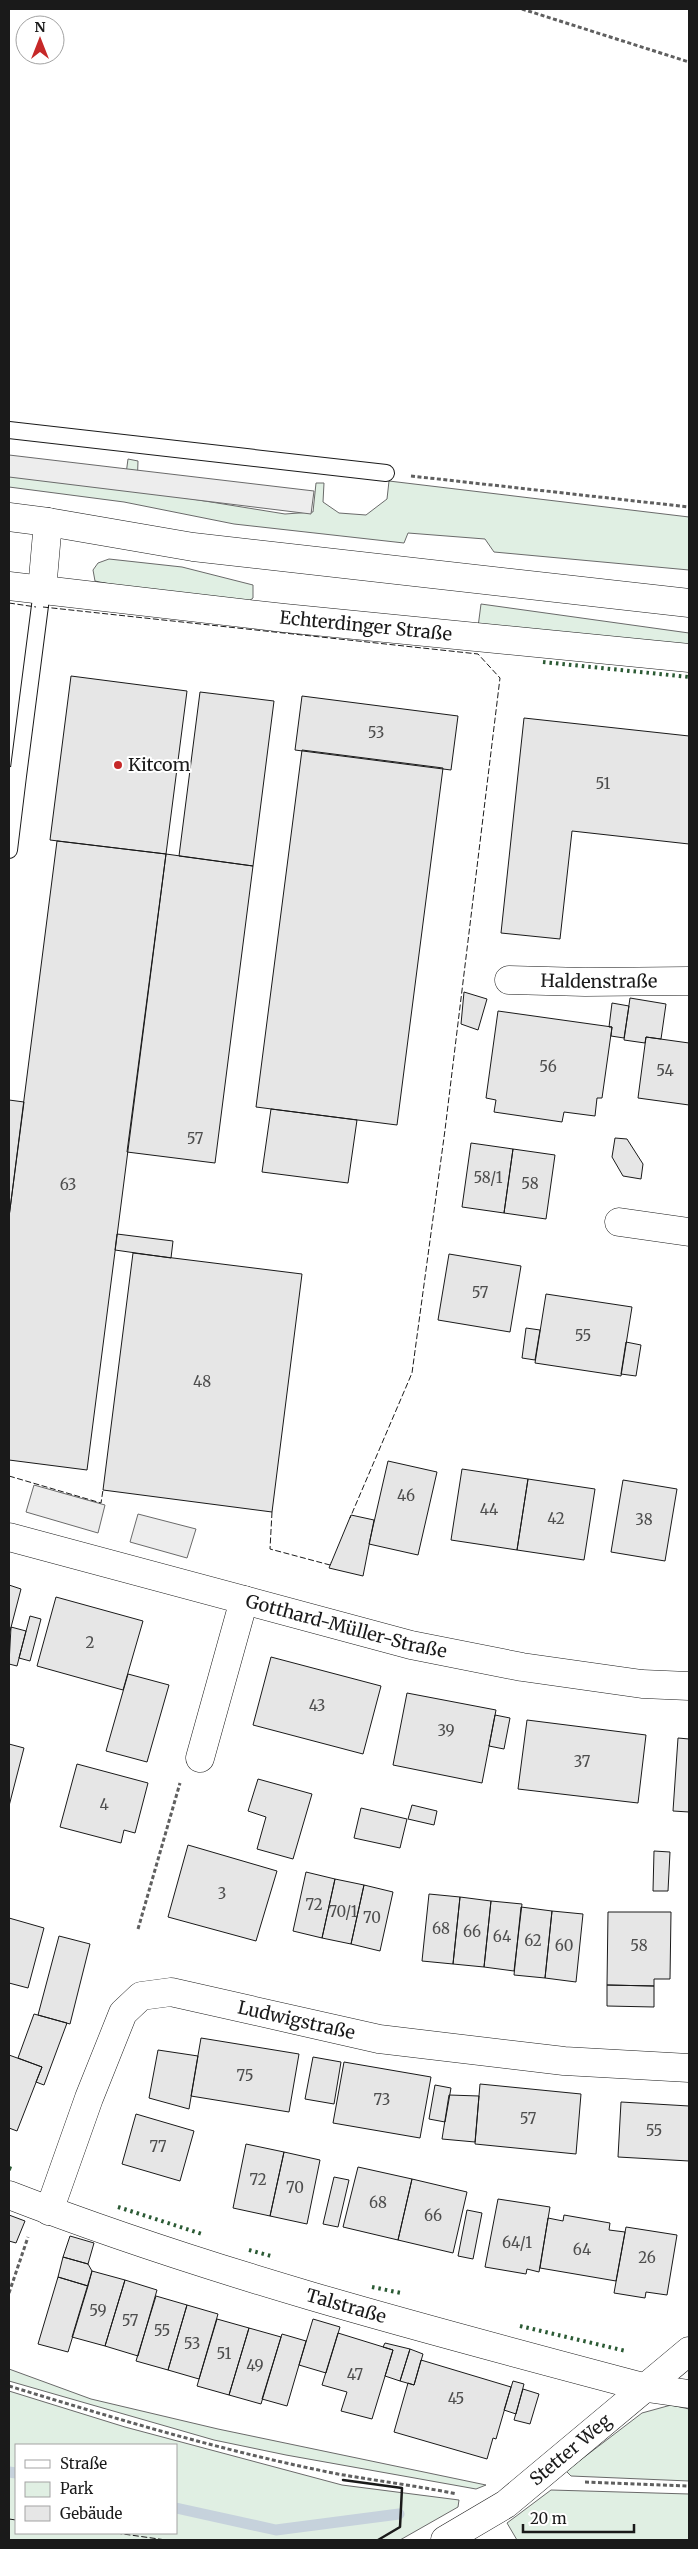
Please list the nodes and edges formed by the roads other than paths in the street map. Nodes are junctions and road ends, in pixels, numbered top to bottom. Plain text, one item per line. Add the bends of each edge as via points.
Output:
1 (9, 430) edge
2 (386, 473) road end
3 (9, 517) edge
4 (48, 522) junction
5 (9, 586) edge
6 (42, 590) junction
7 (689, 603) edge
8 (689, 658) edge
9 (14, 776) edge
10 (9, 850) edge
11 (508, 980) dead end
12 (689, 981) edge
13 (619, 1222) dead end
14 (689, 1232) edge
15 (9, 1537) edge
16 (244, 1600) junction
17 (689, 1686) edge
18 (200, 1758) road end
19 (689, 2068) edge
20 (9, 2195) edge
21 (43, 2209) junction
22 (689, 2351) edge
23 (647, 2388) junction
24 (689, 2394) edge
25 (445, 2540) edge

1 - 2 lane
3 - 4 street
4 - 6 street
4 - 7 street via 194,547
5 - 6 street, Echterdinger Straße
6 - 8 street, Echterdinger Straße via 284,618
6 - 9 lane
9 - 10 lane
11 - 12 street, Haldenstraße
13 - 14 street
15 - 16 street, Gotthard-Müller-Straße
16 - 17 street, Gotthard-Müller-Straße via 411,1645 512,1666 642,1684
16 - 18 street
19 - 21 street, Ludwigstraße via 564,2061 408,2043 315,2026 171,1992 141,1996 123,2013
20 - 21 street, Talstraße
21 - 23 street, Talstraße via 193,2260 330,2301
22 - 23 street, Stetter Weg
23 - 24 street, Talstraße
23 - 25 street, Stetter Weg via 506,2504

